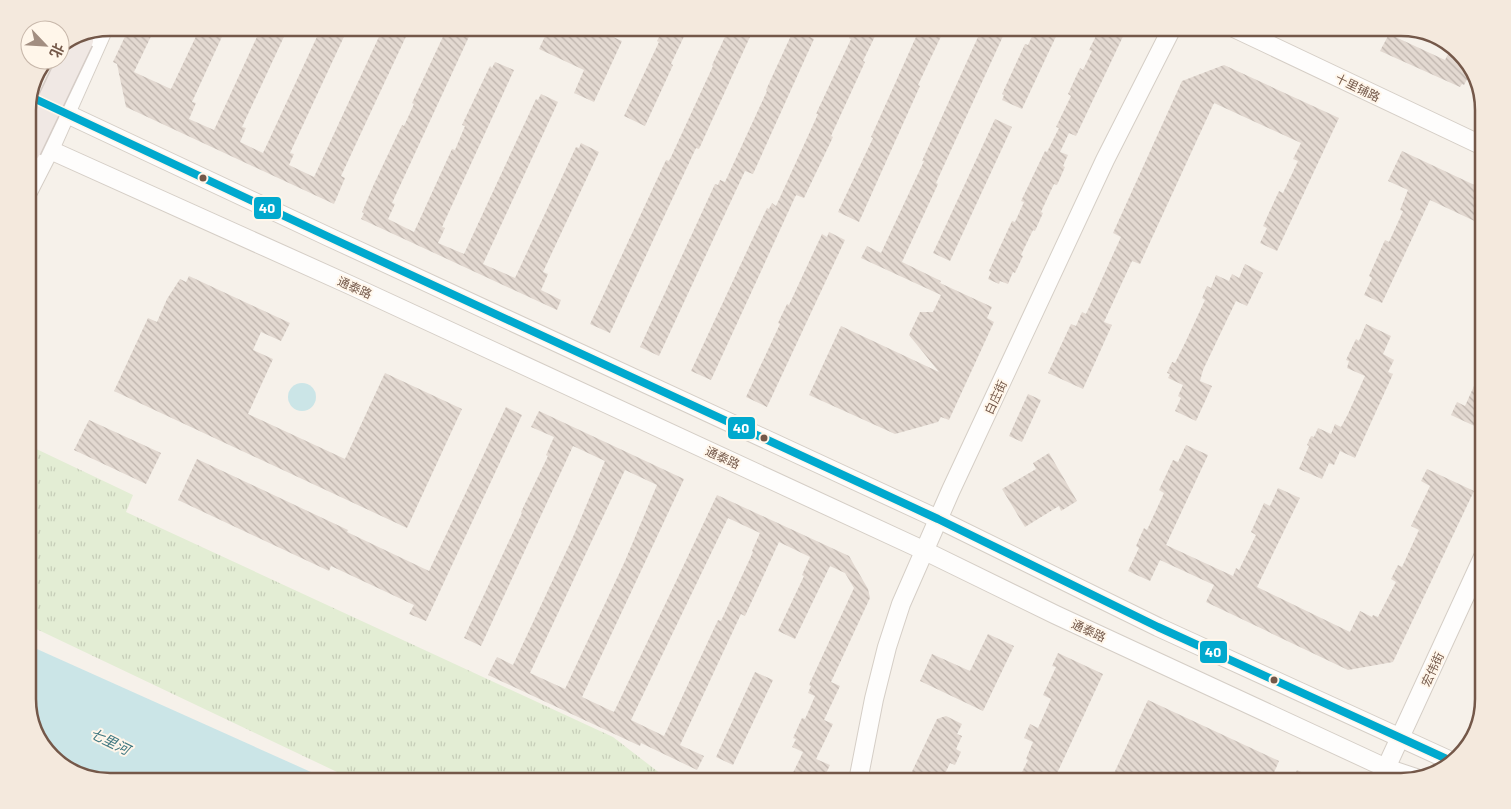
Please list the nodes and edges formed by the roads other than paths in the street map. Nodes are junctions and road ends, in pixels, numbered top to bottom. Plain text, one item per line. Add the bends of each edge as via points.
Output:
1 (1168, 36) edge
2 (1251, 36) edge
3 (100, 37) edge
4 (79, 44) edge
5 (37, 100) edge
6 (66, 113) junction
7 (1475, 142) edge
8 (39, 149) edge
9 (938, 519) junction
10 (925, 550) junction
11 (1475, 576) edge
12 (1400, 739) junction
13 (1444, 758) edge
14 (860, 773) edge
15 (1379, 773) edge
16 (1384, 773) edge

1 - 9 street, 白庄街 via 1105,160
2 - 7 street, 十里铺路
3 - 6 street
4 - 8 highway, bridge
5 - 6 street
6 - 8 street
6 - 9 street
8 - 10 street, 通泰路 via 350,285
9 - 10 street, 白庄街
9 - 12 street via 1158,627
10 - 14 street, 白庄街 via 901,604 888,647
10 - 15 street, 通泰路
11 - 12 street, 宏伟街
12 - 13 street
12 - 16 street, 宏伟街

